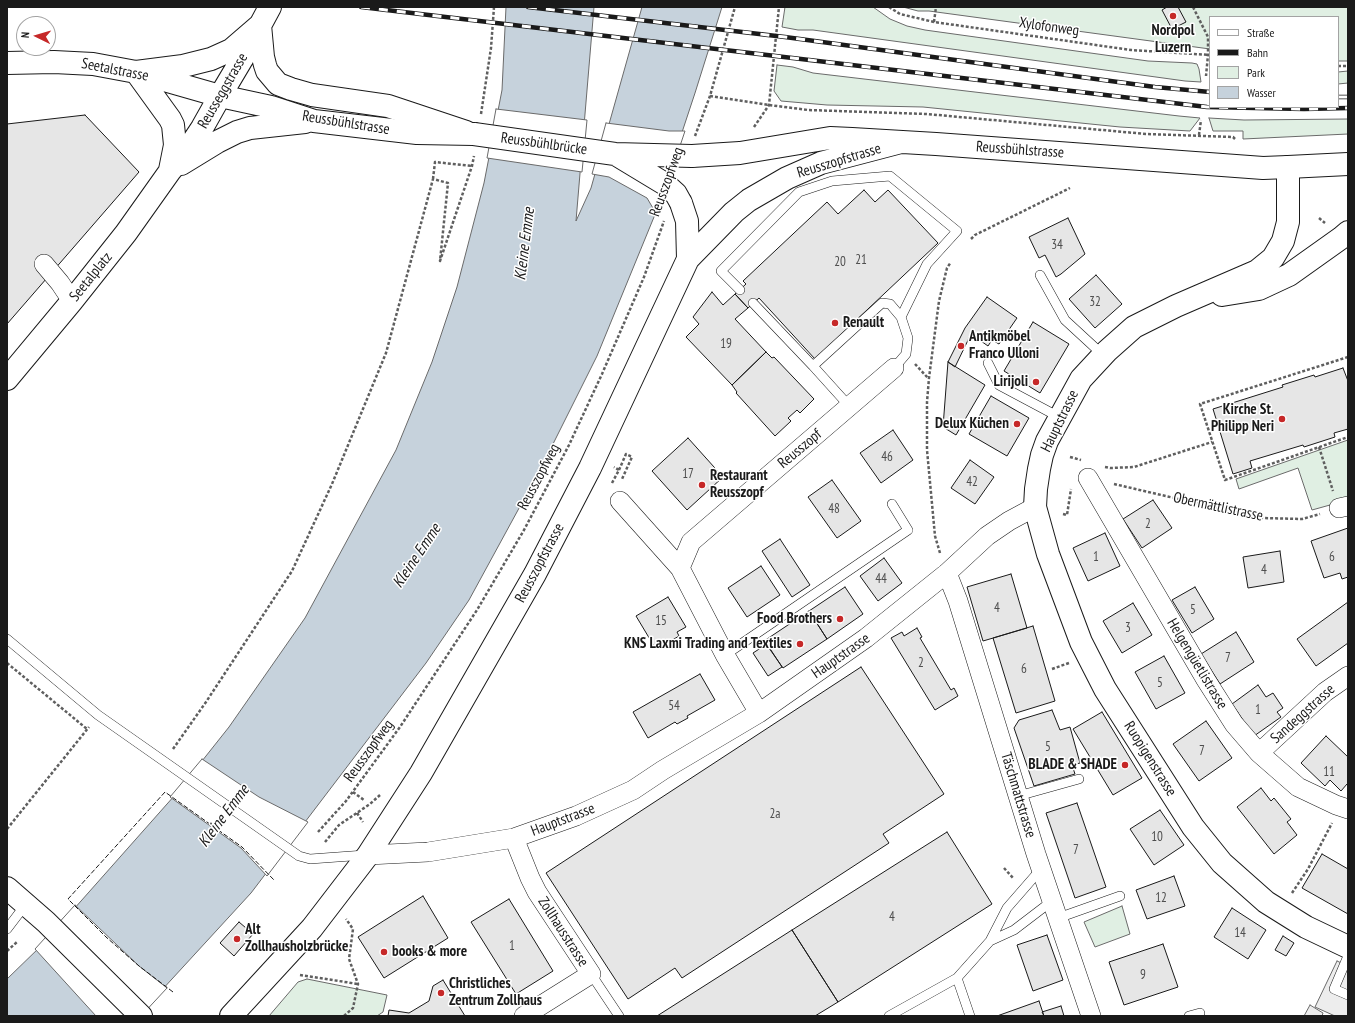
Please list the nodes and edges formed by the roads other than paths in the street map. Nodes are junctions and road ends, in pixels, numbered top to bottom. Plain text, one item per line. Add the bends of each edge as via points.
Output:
1 (265, 16) edge
2 (7, 64) edge
3 (136, 72) junction
4 (220, 96) junction
5 (314, 121) junction
6 (476, 136) junction
7 (901, 142) junction
8 (693, 148) joint
9 (615, 154) junction
10 (1348, 164) edge
11 (1288, 168) junction
12 (170, 171) junction
13 (681, 202) joint
14 (1348, 232) edge
15 (688, 259) junction
16 (44, 264) dead end
17 (1040, 275) dead end
18 (740, 290) dead end
19 (1193, 300) junction
20 (72, 301) junction
21 (753, 303) dead end
22 (901, 317) junction
23 (1103, 355) junction
24 (988, 363) dead end
25 (813, 366) junction
26 (894, 368) joint
27 (7, 379) edge
28 (850, 407) junction
29 (1059, 417) junction
30 (1086, 469) road end
31 (620, 501) dead end
32 (892, 504) dead end
33 (1035, 507) junction
34 (680, 568) junction
35 (947, 573) junction
36 (7, 639) edge
37 (725, 655) junction
38 (1348, 676) edge
39 (758, 713) junction
40 (1259, 754) junction
41 (1079, 779) dead end
42 (1018, 796) junction
43 (1344, 808) edge
44 (514, 838) junction
45 (368, 855) junction
46 (1042, 869) junction
47 (7, 888) edge
48 (1120, 896) dead end
49 (26, 904) junction
50 (1055, 909) junction
51 (7, 929) edge
52 (990, 941) junction
53 (1348, 948) edge
54 (1348, 956) edge
55 (591, 974) junction
56 (957, 978) junction
57 (1348, 995) edge
58 (1200, 1013) dead end
59 (141, 1016) edge
60 (231, 1016) edge
61 (524, 1016) edge
62 (619, 1016) edge
63 (889, 1016) edge
64 (970, 1016) edge
65 (1092, 1016) edge
66 (1189, 1016) edge

1 - 3 main road via 231,50 211,59 183,66
1 - 4 main road, Reusseggstrasse
1 - 6 main road via 262,57 264,66 278,84 312,95 388,106
2 - 3 main road, Seetalstrasse via 74,62
3 - 4 main road, Seetalstrasse
3 - 12 main road via 173,125 175,145
4 - 5 main road, Reussbühlstrasse via 271,107
4 - 12 main road, Reusseggstrasse via 202,128
5 - 6 main road, Reussbühlstrasse via 417,133
5 - 12 main road via 250,128 237,132
6 - 9 main road, Reussbühlbrücke, bridge
7 - 8 main road, Reussbühlstrasse via 830,138 740,153
7 - 11 main road, Reussbühlstrasse
7 - 15 main road, Reusszopfstrasse via 821,163 781,181 734,212
8 - 9 main road, Reussbühlbrücke, bridge
9 - 13 main road, Reussbühlbrücke, bridge via 665,184
10 - 11 main road, Reussbühlstrasse
11 - 19 main road, Hauptstrasse via 1288,222 1283,241 1273,258 1257,271
12 - 20 main road, Seetalplatz via 126,233
13 - 15 main road, Reusszopfstrasse via 687,221
14 - 19 main road, Hauptstrasse via 1289,274 1259,289
15 - 45 main road, Reusszopfstrasse via 590,468 535,574 421,773
16 - 20 street
17 - 23 lane via 1065,320
18 - 22 lane via 721,271 799,192 832,181 890,176 957,231 927,264
19 - 23 main road, Hauptstrasse via 1134,327
20 - 27 main road, Seetalplatz
21 - 25 lane
22 - 25 lane via 890,304 882,303
22 - 26 lane via 908,338 906,354
23 - 29 main road, Hauptstrasse via 1081,379
24 - 29 lane via 998,385
25 - 28 lane
26 - 28 street, Reusszopf
28 - 34 street, Reusszopf via 691,542
29 - 33 main road, Hauptstrasse via 1042,455
30 - 40 street, Helgengüetlistrasse via 1206,680 1234,724
31 - 34 street
32 - 37 lane via 908,530
33 - 35 street, Hauptstrasse via 987,536
33 - 53 main road, Ruopigenstrasse via 1048,554 1081,642 1106,689 1194,827 1222,863 1266,902 1306,927
34 - 37 street
35 - 39 street, Hauptstrasse via 866,638
35 - 42 street, Täschmattstrasse
36 - 45 lane via 98,715 295,854 310,859
37 - 39 street
38 - 40 street, Sandeggstrasse via 1325,692
39 - 44 street, Hauptstrasse via 633,790 576,816
40 - 43 street, Helgengüetlistrasse via 1298,787
41 - 42 lane
42 - 46 street, Täschmattstrasse
44 - 45 street, Hauptstrasse via 428,852
44 - 55 street, Zollhausstrasse via 537,892
45 - 60 main road, Reusszopfstrasse via 312,928
46 - 50 street, Täschmattstrasse
46 - 52 lane via 1007,908
47 - 49 main road
48 - 50 lane
49 - 51 lane
49 - 59 main road
50 - 52 lane
50 - 65 street, Täschmattstrasse
52 - 56 lane
54 - 57 lane via 1334,989
55 - 61 street, Zollhausstrasse
55 - 62 lane
56 - 63 lane
56 - 64 lane
58 - 66 lane

